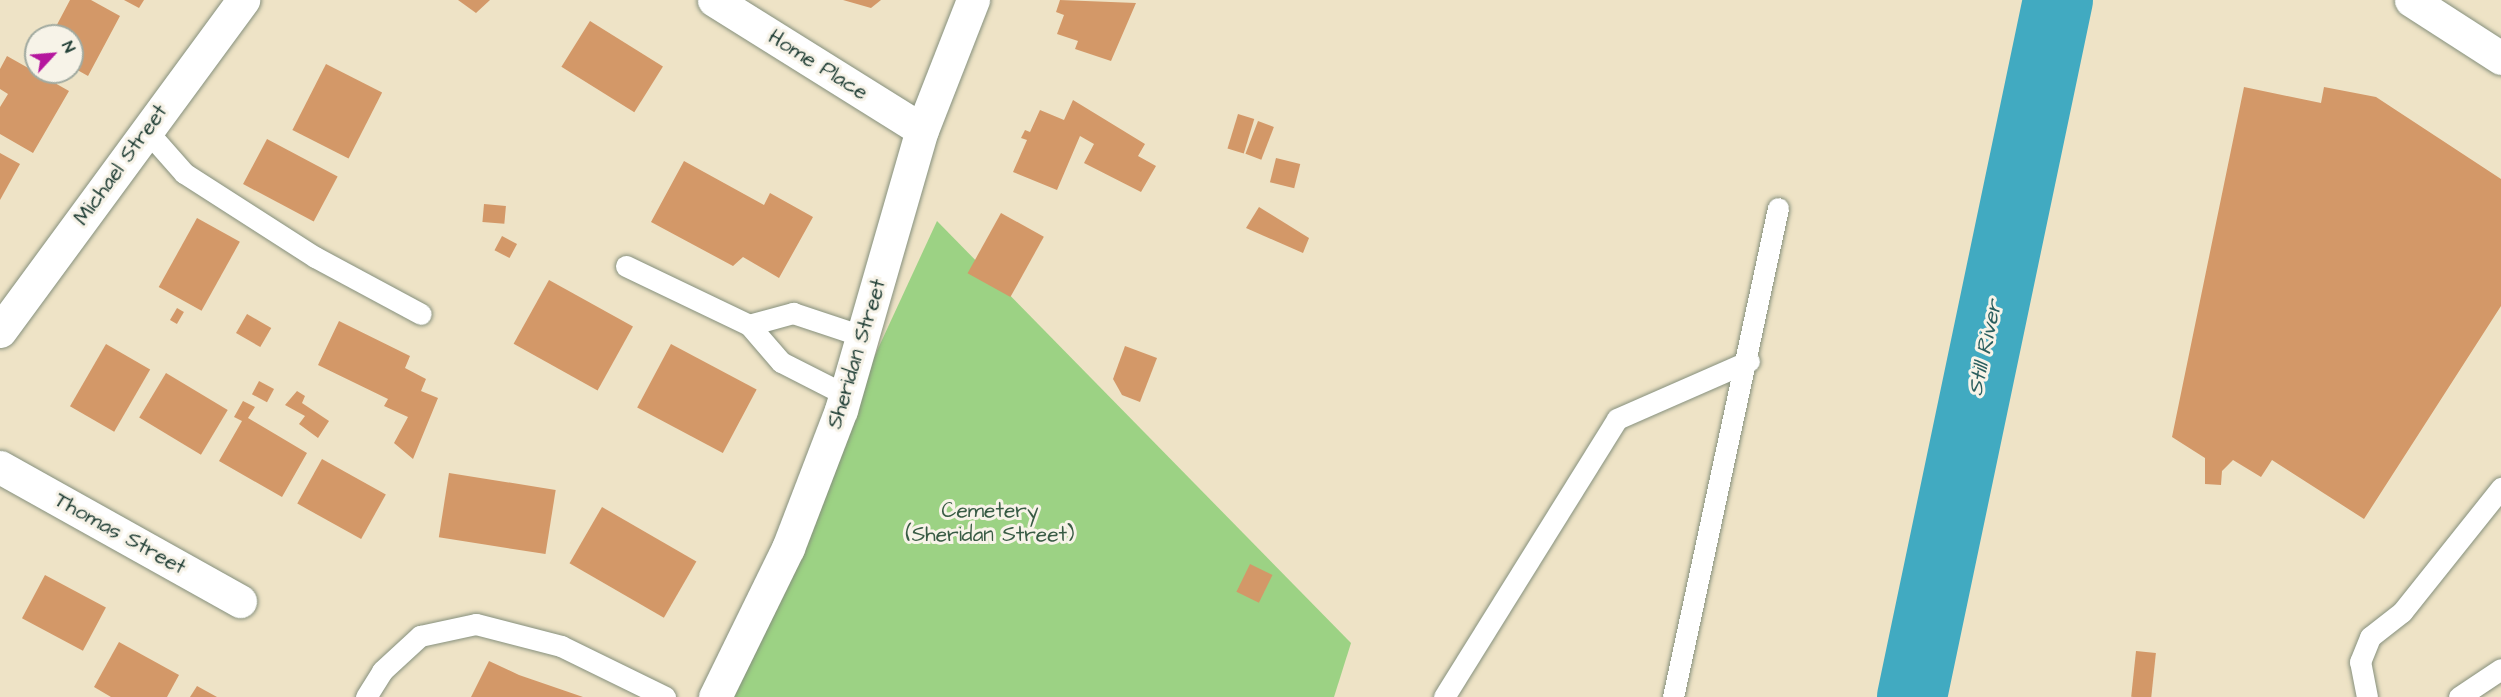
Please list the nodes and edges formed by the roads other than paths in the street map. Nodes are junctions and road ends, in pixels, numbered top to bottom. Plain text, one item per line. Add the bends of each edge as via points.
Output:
1 (243, 0) edge
2 (714, 0) edge
3 (973, 0) edge
4 (2411, 0) edge
5 (2501, 58) edge
6 (922, 130) junction
7 (147, 131) junction
8 (1778, 208) dead end
9 (626, 266) dead end
10 (421, 314) dead end
11 (749, 325) junction
12 (0, 330) edge
13 (865, 338) junction
14 (1749, 361) junction
15 (846, 396) junction
16 (0, 467) edge
17 (2501, 488) edge
18 (240, 601) dead end
19 (2501, 669) edge
20 (366, 697) edge
21 (665, 697) edge
22 (715, 697) edge
23 (1444, 697) edge
24 (1673, 697) edge
25 (2367, 697) edge
26 (2459, 697) edge

1 - 7 street, Michael Street
2 - 6 street, Home Place
3 - 6 street, Sheridan Street
4 - 5 street
6 - 13 street, Sheridan Street
7 - 10 lane via 184,173 315,257
7 - 12 street, Michael Street
8 - 14 lane
9 - 11 lane
11 - 13 lane via 792,313
11 - 15 lane via 781,362
13 - 15 street, Sheridan Street
14 - 23 lane via 1617,419
14 - 24 lane
15 - 22 street, Sheridan Street via 788,548
16 - 18 street, Thomas Street
17 - 25 lane via 2402,612 2370,637 2360,662
19 - 26 lane
20 - 21 lane via 382,671 420,636 476,624 561,646

